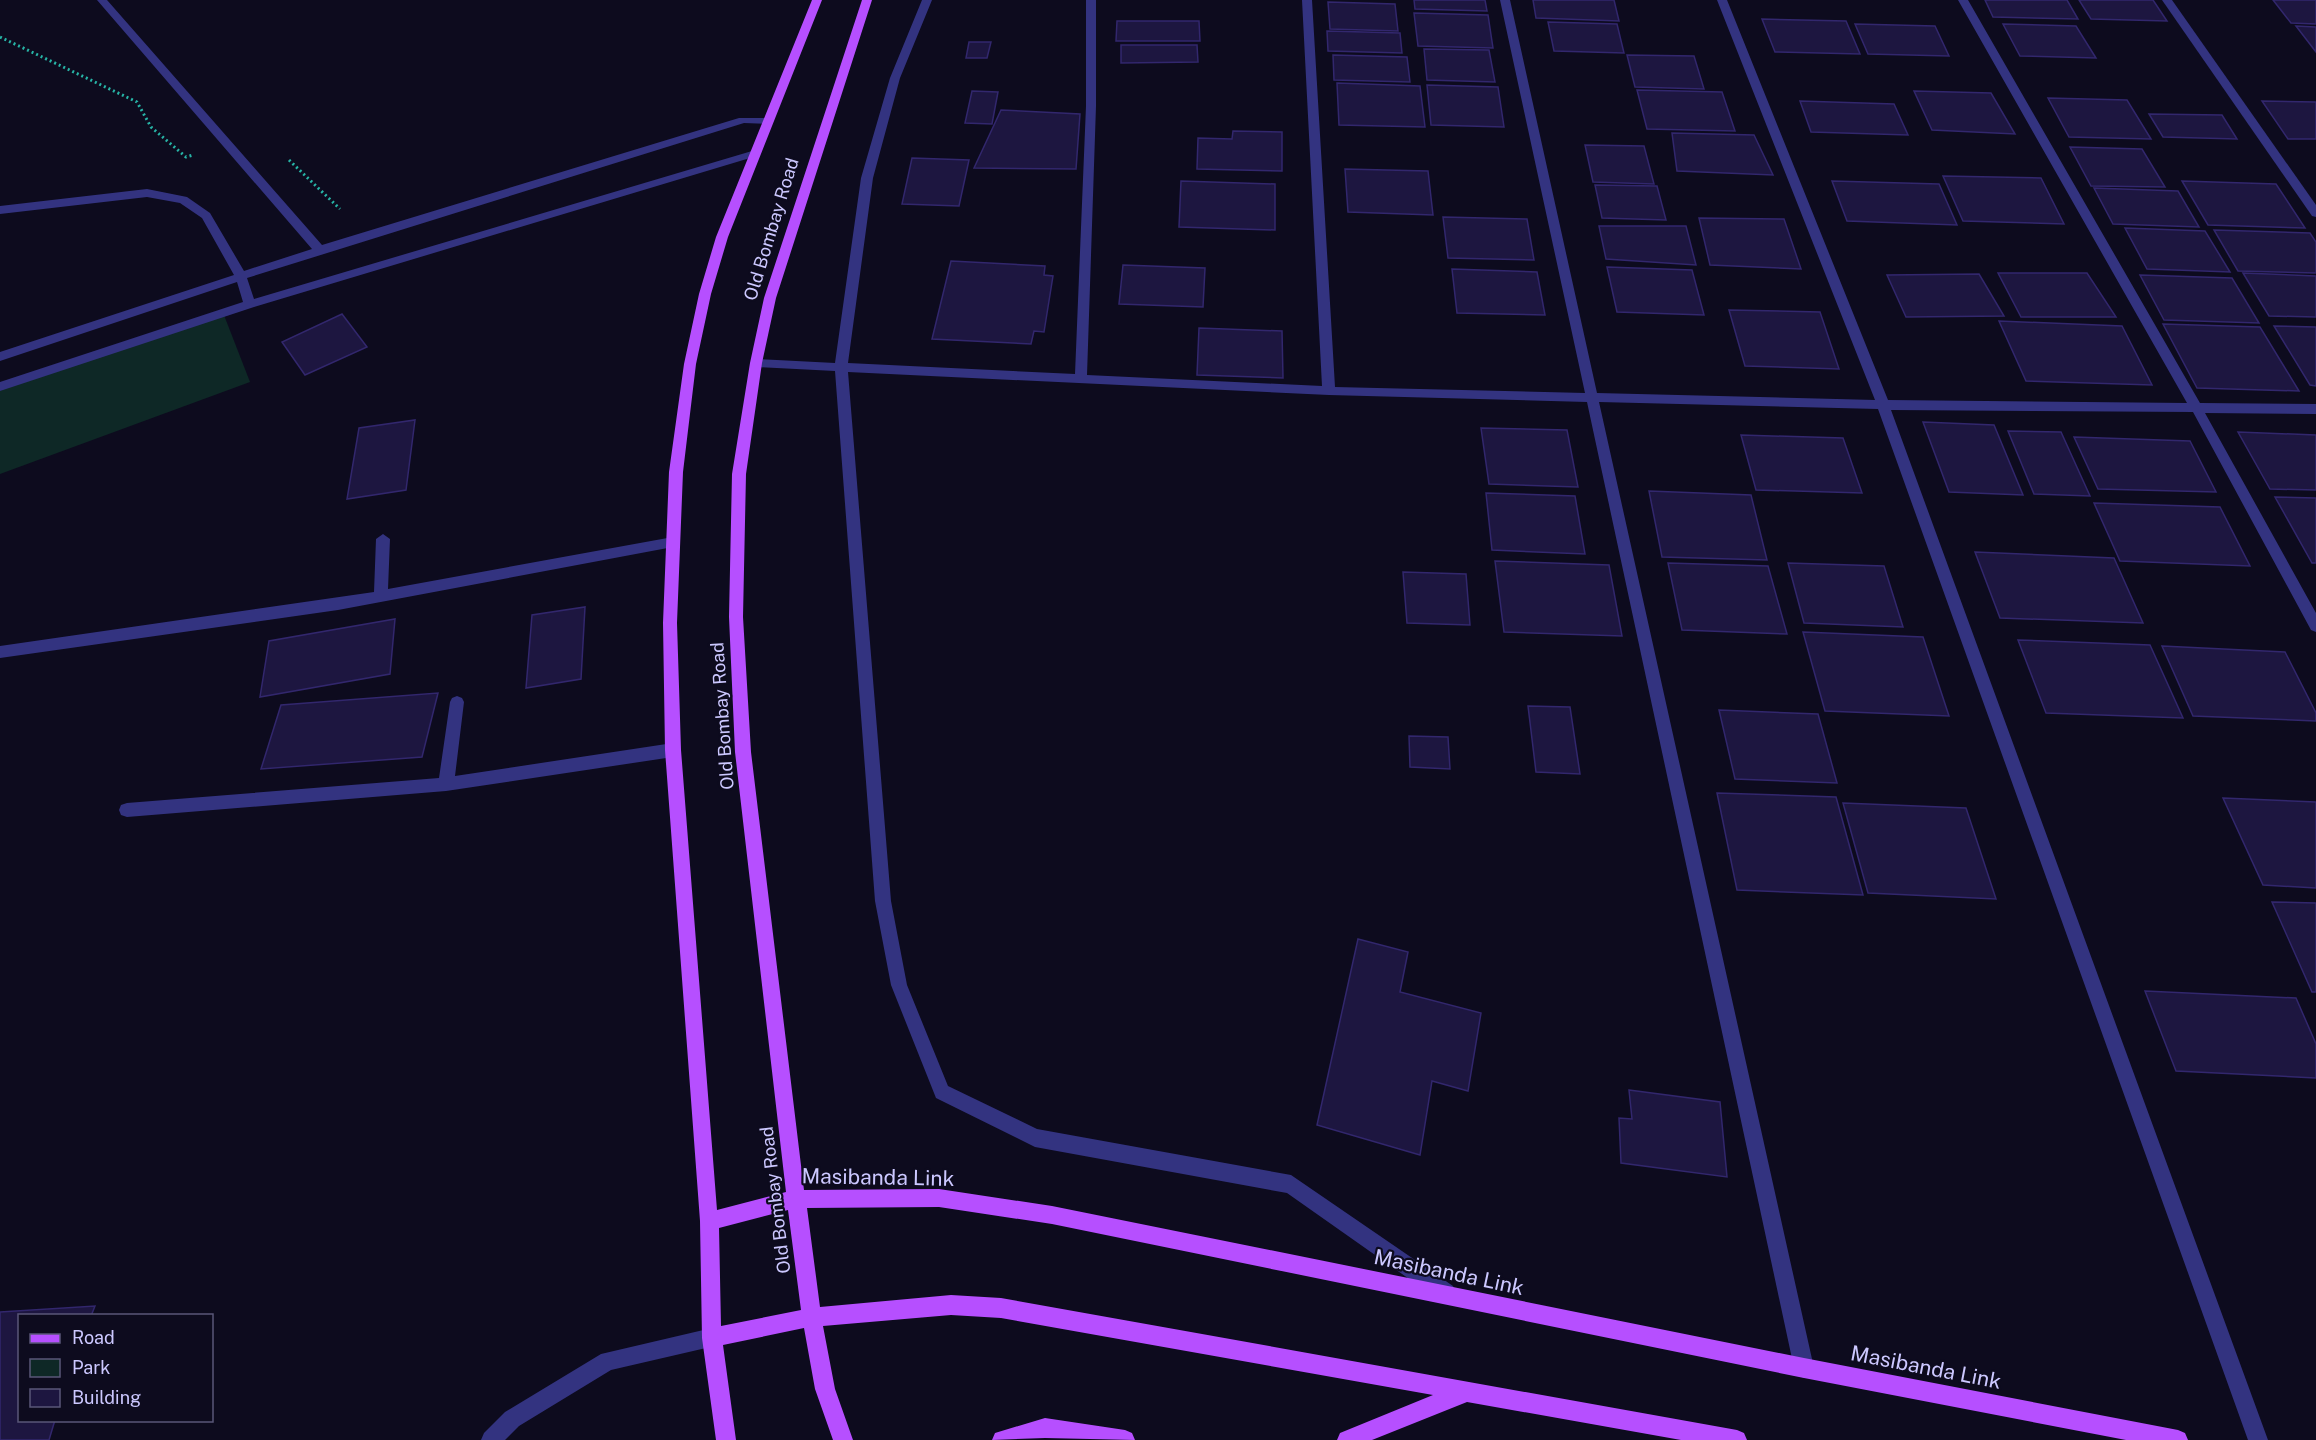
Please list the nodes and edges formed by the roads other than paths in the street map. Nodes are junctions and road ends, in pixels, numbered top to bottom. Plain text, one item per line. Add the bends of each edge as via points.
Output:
1 (102, 0) edge
2 (817, 0) edge
3 (867, 0) edge
4 (927, 0) edge
5 (1091, 0) edge
6 (1307, 0) edge
7 (1505, 0) edge
8 (1722, 0) edge
9 (1963, 0) edge
10 (2167, 0) edge
11 (768, 121) junction
12 (756, 153) junction
13 (0, 210) edge
14 (2316, 213) edge
15 (320, 250) junction
16 (241, 277) junction
17 (250, 304) junction
18 (0, 357) edge
19 (756, 363) junction
20 (841, 367) junction
21 (1081, 380) junction
22 (0, 387) edge
23 (1329, 391) junction
24 (1592, 397) junction
25 (1883, 405) junction
26 (2196, 407) junction
27 (2316, 409) edge
28 (383, 539) dead end
29 (673, 542) junction
30 (381, 596) junction
31 (2316, 626) edge
32 (0, 652) edge
33 (457, 702) dead end
34 (674, 750) junction
35 (447, 784) junction
36 (128, 810) dead end
37 (796, 1198) junction
38 (709, 1221) junction
39 (1451, 1297) junction
40 (812, 1317) junction
41 (712, 1338) junction
42 (1804, 1368) junction
43 (1466, 1392) junction
44 (491, 1440) edge
45 (726, 1440) edge
46 (843, 1440) edge
47 (1002, 1440) edge
48 (1125, 1440) edge
49 (1347, 1440) edge
50 (1737, 1440) edge
51 (2178, 1440) edge
52 (2258, 1440) edge

1 - 15 street
2 - 11 main road, Old Bombay Road
3 - 19 main road, Old Bombay Road via 770,298
4 - 20 street via 895,78 867,178
5 - 21 street
6 - 23 street
7 - 24 street
8 - 25 street
9 - 26 street
10 - 14 street
11 - 12 main road, Old Bombay Road
11 - 15 street via 742,120
12 - 17 street
12 - 29 main road, Old Bombay Road via 722,237 690,364 676,472
13 - 16 street via 147,194 183,200 206,216
15 - 16 street
16 - 17 street
16 - 18 street
17 - 22 street
19 - 20 street
19 - 37 main road, Old Bombay Road via 739,474 737,639 743,752
20 - 21 street
20 - 39 street via 883,901 899,984 942,1092 1035,1138 1291,1184
21 - 23 street
23 - 24 street
24 - 25 street
24 - 42 street
25 - 26 street
25 - 52 street
26 - 27 street
26 - 31 street
28 - 30 street
29 - 30 street
29 - 34 main road, Old Bombay Road via 670,623
30 - 32 street
33 - 35 street
34 - 35 street
34 - 38 main road, Old Bombay Road
35 - 36 street
37 - 38 main road, Masibanda Link
37 - 39 main road, Masibanda Link via 950,1200 1052,1215
37 - 40 main road, Old Bombay Road
38 - 41 main road, Old Bombay Road
39 - 42 main road, Masibanda Link
40 - 41 main road
40 - 43 main road via 951,1305 1001,1308
40 - 46 main road, Old Bombay Road via 825,1389
41 - 44 street via 608,1361 512,1419
41 - 45 main road, Old Bombay Road
42 - 51 main road, Masibanda Link
43 - 49 main road
43 - 50 main road
47 - 48 main road via 1045,1428

